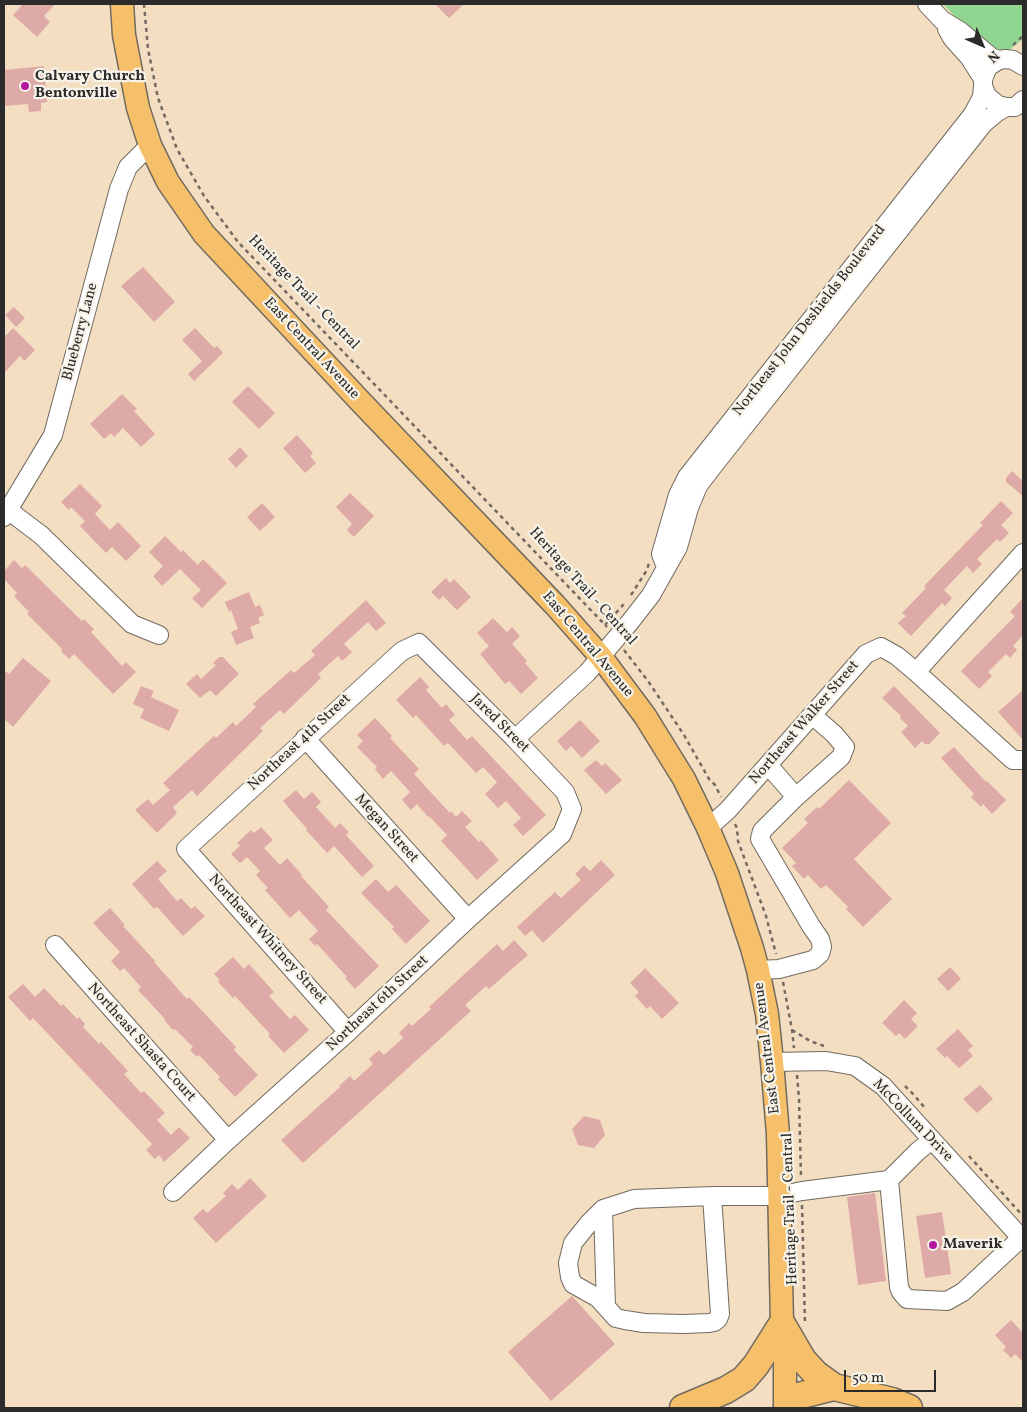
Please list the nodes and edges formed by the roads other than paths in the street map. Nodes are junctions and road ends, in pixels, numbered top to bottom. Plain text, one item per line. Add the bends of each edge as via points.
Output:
1 (122, 4) edge
2 (927, 4) edge
3 (942, 20) junction
4 (1023, 50) edge
5 (1003, 60) junction
6 (1023, 66) edge
7 (983, 82) junction
8 (1017, 105) edge
9 (150, 145) junction
10 (6, 513) edge
11 (1023, 553) edge
12 (666, 567) junction
13 (159, 635) dead end
14 (419, 643) joint
15 (602, 657) junction
16 (916, 672) junction
17 (812, 715) junction
18 (305, 738) junction
19 (515, 739) junction
20 (1023, 760) edge
21 (768, 765) junction
22 (796, 797) junction
23 (572, 809) joint
24 (708, 828) junction
25 (186, 848) joint
26 (468, 920) junction
27 (54, 945) dead end
28 (769, 970) junction
29 (348, 1032) junction
30 (772, 1062) junction
31 (228, 1140) junction
32 (932, 1140) junction
33 (889, 1180) junction
34 (173, 1192) dead end
35 (712, 1196) junction
36 (778, 1196) junction
37 (603, 1209) junction
38 (1022, 1239) edge
39 (606, 1306) junction
40 (794, 1325) junction
41 (834, 1388) junction
42 (786, 1400) edge
43 (682, 1408) edge
44 (909, 1408) edge

1 - 9 main road, East Central Avenue via 124,35 138,108
2 - 3 street
3 - 5 street via 991,57
3 - 7 street
4 - 5 street
5 - 6 street via 1014,60
5 - 7 street via 988,67
7 - 8 street via 987,96 998,105
7 - 12 street, Northeast John Deshields Boulevard via 982,97 973,114 687,476 661,554
8 - 12 street, Northeast John Deshields Boulevard via 996,113 984,123 698,486 688,508 678,547
9 - 10 street, Blueberry Lane via 128,167 120,189 53,435
9 - 15 main road, East Central Avenue via 168,182 204,234
10 - 13 street via 41,535 132,624
11 - 16 street
12 - 15 street, Northeast John Deshields Boulevard via 651,595
14 - 18 street, Northeast 4th Street via 402,651
14 - 19 street, Jared Street
15 - 19 street, Northeast John Deshields Boulevard
15 - 24 main road, East Central Avenue via 645,716 684,779
16 - 17 street, Northeast Walker Street via 881,647 866,654
16 - 20 street, Northeast Walker Street via 1013,760
17 - 21 street, Northeast Walker Street
17 - 22 street via 845,747 841,757
18 - 25 street, Northeast 4th Street
18 - 26 street, Megan Street
19 - 23 street, Jared Street via 565,792
21 - 22 street
21 - 24 street, Northeast Walker Street
22 - 28 street via 762,831 760,838 822,947 813,960
23 - 26 street, Northeast 6th Street via 562,834
24 - 28 main road, East Central Avenue via 728,872 752,948
25 - 29 street, Northeast Whitney Street
26 - 29 street, Northeast 6th Street
27 - 31 street, Northeast Shasta Court
28 - 30 main road, East Central Avenue via 767,1014
29 - 31 street, Northeast 6th Street
30 - 32 street, McCollum Drive via 826,1061 855,1066 883,1086
30 - 36 main road, East Central Avenue via 778,1134
31 - 34 street, Northeast 6th Street
32 - 33 street
32 - 38 street, McCollum Drive
33 - 36 street
33 - 38 street via 899,1286 907,1299 947,1301 963,1292
35 - 36 street
35 - 37 street via 634,1199
35 - 39 street via 718,1319 709,1323 644,1323 616,1318
36 - 40 main road, East Central Avenue
37 - 39 street
37 - 39 street via 573,1242 568,1264 573,1284
40 - 41 highway via 804,1360
40 - 42 main road, East Central Avenue via 785,1353
40 - 43 highway via 744,1379
41 - 42 highway via 798,1396 788,1404
41 - 44 highway

